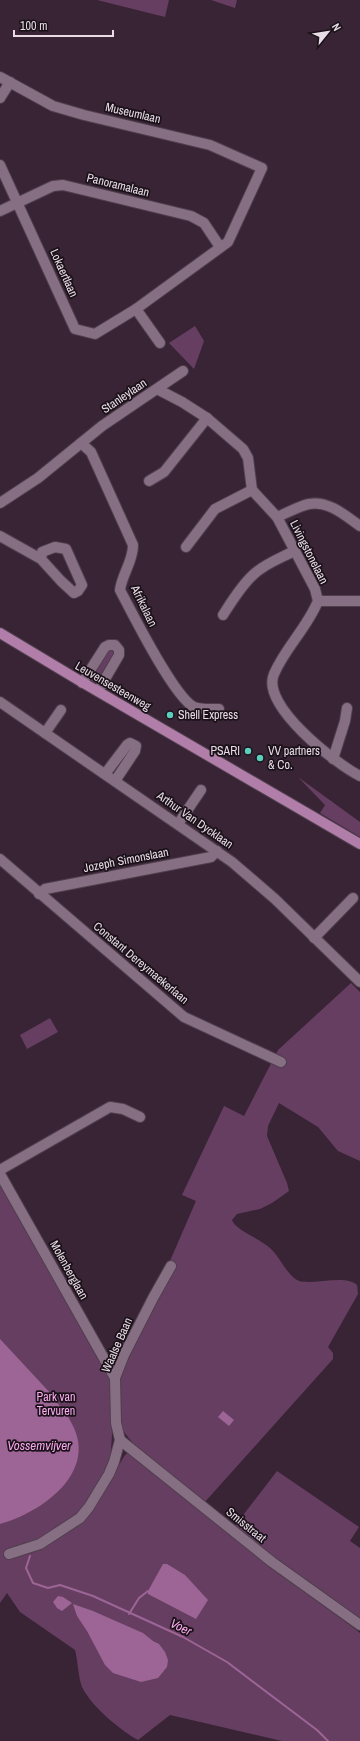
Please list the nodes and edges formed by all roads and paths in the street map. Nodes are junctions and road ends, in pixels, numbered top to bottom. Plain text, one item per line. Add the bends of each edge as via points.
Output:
1 (0, 76) edge
2 (10, 82) junction
3 (0, 98) edge
4 (0, 165) edge
5 (262, 168) joint
6 (18, 203) junction
7 (0, 211) edge
8 (220, 247) junction
9 (136, 309) junction
10 (160, 343) dead end
11 (183, 371) dead end
12 (169, 381) junction
13 (157, 389) junction
14 (182, 402) junction
15 (207, 418) junction
16 (81, 443) junction
17 (149, 481) dead end
18 (252, 490) junction
19 (0, 503) edge
20 (277, 517) junction
21 (360, 526) edge
22 (0, 536) edge
23 (186, 547) dead end
24 (294, 551) junction
25 (41, 559) junction
26 (318, 601) junction
27 (360, 601) edge
28 (223, 615) dead end
29 (0, 633) edge
30 (82, 683) junction
31 (98, 691) junction
32 (0, 702) edge
33 (347, 708) dead end
34 (219, 709) dead end
35 (61, 710) dead end
36 (45, 733) junction
37 (333, 759) junction
38 (105, 774) junction
39 (360, 776) edge
40 (115, 781) junction
41 (201, 790) dead end
42 (178, 824) junction
43 (360, 844) edge
44 (217, 851) junction
45 (0, 859) edge
46 (39, 894) junction
47 (353, 898) dead end
48 (314, 938) junction
49 (360, 981) edge
50 (281, 1062) dead end
51 (140, 1117) dead end
52 (0, 1170) edge
53 (0, 1174) edge
54 (171, 1266) dead end
55 (115, 1378) junction
56 (120, 1440) junction
57 (9, 1554) dead end
58 (360, 1625) edge

1 - 2 street, Museumlaan
2 - 3 street
2 - 5 street, Museumlaan via 54,106 210,145
4 - 6 street, Lokaertlaan
5 - 8 street, Lokaertlaan via 236,227 228,242
6 - 7 street, Panoramalaan
6 - 8 street, Panoramalaan via 53,186 63,185 191,216 204,223
6 - 9 street, Lokaertlaan via 75,329 95,334
8 - 9 street, Lokaertlaan
9 - 10 street
11 - 12 street, Stanleylaan
12 - 13 street, Stanleylaan
12 - 14 street
13 - 14 street
13 - 16 street, Stanleylaan
14 - 15 street
15 - 17 street via 164,472
15 - 18 street via 243,448 248,458
16 - 19 street, Stanleylaan via 38,478
16 - 34 street, Afrikalaan via 91,452 133,545 133,555 120,590 176,688 194,707
18 - 20 street, Livingstonelaan
18 - 23 street via 215,510
20 - 21 street via 315,503 339,512
20 - 24 street, Livingstonelaan
22 - 25 street
24 - 26 street, Livingstonelaan
24 - 28 street via 254,574
25 - 25 street via 69,589 74,593 78,591 82,585 66,549 55,547 42,552
26 - 27 street
26 - 37 street, Livingstonelaan via 308,622 273,676 274,692 284,711
29 - 30 main road, Leuvensesteenweg
30 - 31 main road, Leuvensesteenweg
30 - 31 street via 102,650 109,645 115,646 119,650 119,656
31 - 43 main road, Leuvensesteenweg
32 - 36 street, Arthur Van Dycklaan
33 - 37 street
35 - 36 street
36 - 38 street, Arthur Van Dycklaan
37 - 39 street, Livingstonelaan
38 - 40 street, Arthur Van Dycklaan
38 - 40 street via 127,745 130,742 134,743 135,751
40 - 42 street, Arthur Van Dycklaan
41 - 42 street
42 - 44 street, Arthur Van Dycklaan
44 - 46 street, Jozeph Simonslaan via 211,857 45,888
44 - 48 street, Arthur Van Dycklaan via 255,880
45 - 46 street, Constant Dereymaekerlaan
46 - 50 street, Constant Dereymaekerlaan via 184,1017
47 - 48 street
48 - 49 street, Arthur Van Dycklaan
51 - 52 street via 123,1109 110,1107
53 - 55 street, Molenberglaan
54 - 55 street, Waalse Baan via 124,1355
55 - 56 street, Waalse Baan via 116,1423
56 - 57 street via 114,1462 80,1518 40,1544
56 - 58 street, Smisstraat via 272,1562

